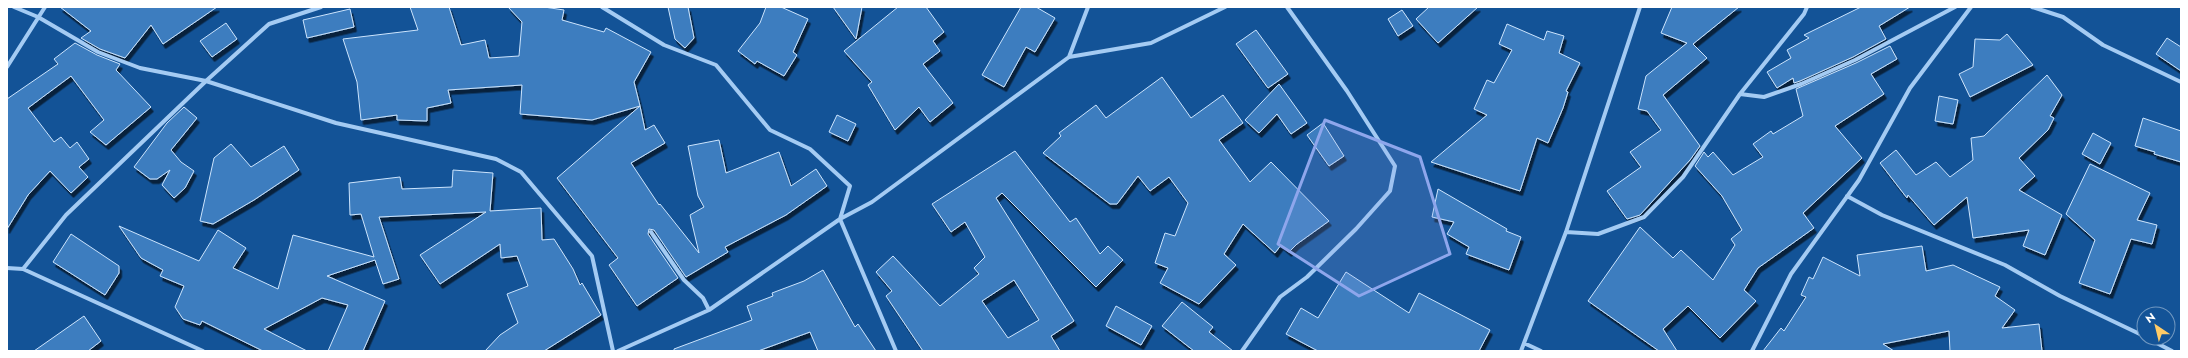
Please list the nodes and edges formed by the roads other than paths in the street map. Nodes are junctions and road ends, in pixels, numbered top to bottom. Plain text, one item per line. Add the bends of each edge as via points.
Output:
1 (14, 7) edge
2 (45, 7) edge
3 (321, 7) edge
4 (602, 7) edge
5 (1088, 7) edge
6 (1225, 7) edge
7 (1287, 7) edge
8 (1640, 7) edge
9 (1807, 7) edge
10 (1955, 7) edge
11 (1971, 7) edge
12 (2032, 7) edge
13 (38, 17) junction
14 (1068, 57) junction
15 (7, 67) edge
16 (206, 81) junction
17 (2181, 82) edge
18 (1740, 94) junction
19 (1847, 196) junction
20 (840, 219) junction
21 (651, 232) dead end
22 (1566, 232) junction
23 (7, 268) edge
24 (23, 269) junction
25 (709, 310) junction
26 (2136, 332) edge
27 (1524, 343) junction
28 (2162, 346) edge
29 (203, 351) edge
30 (613, 351) edge
31 (618, 351) edge
32 (896, 351) edge
33 (1242, 351) edge
34 (1522, 351) edge
35 (1541, 351) edge
36 (1752, 351) edge
37 (2172, 351) edge

1 - 13 street
2 - 13 street
3 - 16 street via 269,24
4 - 20 street via 664,45 716,65 770,130 810,149 850,186
5 - 14 street
6 - 14 street via 1152,43
7 - 33 street via 1347,91 1395,166 1390,191 1307,277 1280,297
8 - 22 street
9 - 18 street
10 - 18 street via 1856,60 1801,84 1764,97
11 - 19 street via 1910,88 1859,180
12 - 17 street via 2063,17 2103,45
13 - 15 street
13 - 16 street via 98,52 140,68
14 - 20 street via 872,202
16 - 24 street via 66,215
16 - 30 street via 336,123 496,159 521,172 592,256
18 - 22 street via 1683,177 1644,217 1598,234
19 - 26 street via 1882,215 2005,265 2060,296
19 - 36 street via 1791,274
20 - 25 street
20 - 32 street
21 - 25 street via 684,280 703,298
22 - 27 street
23 - 24 street
24 - 29 street
25 - 31 street
27 - 34 street
27 - 35 street
28 - 37 street

